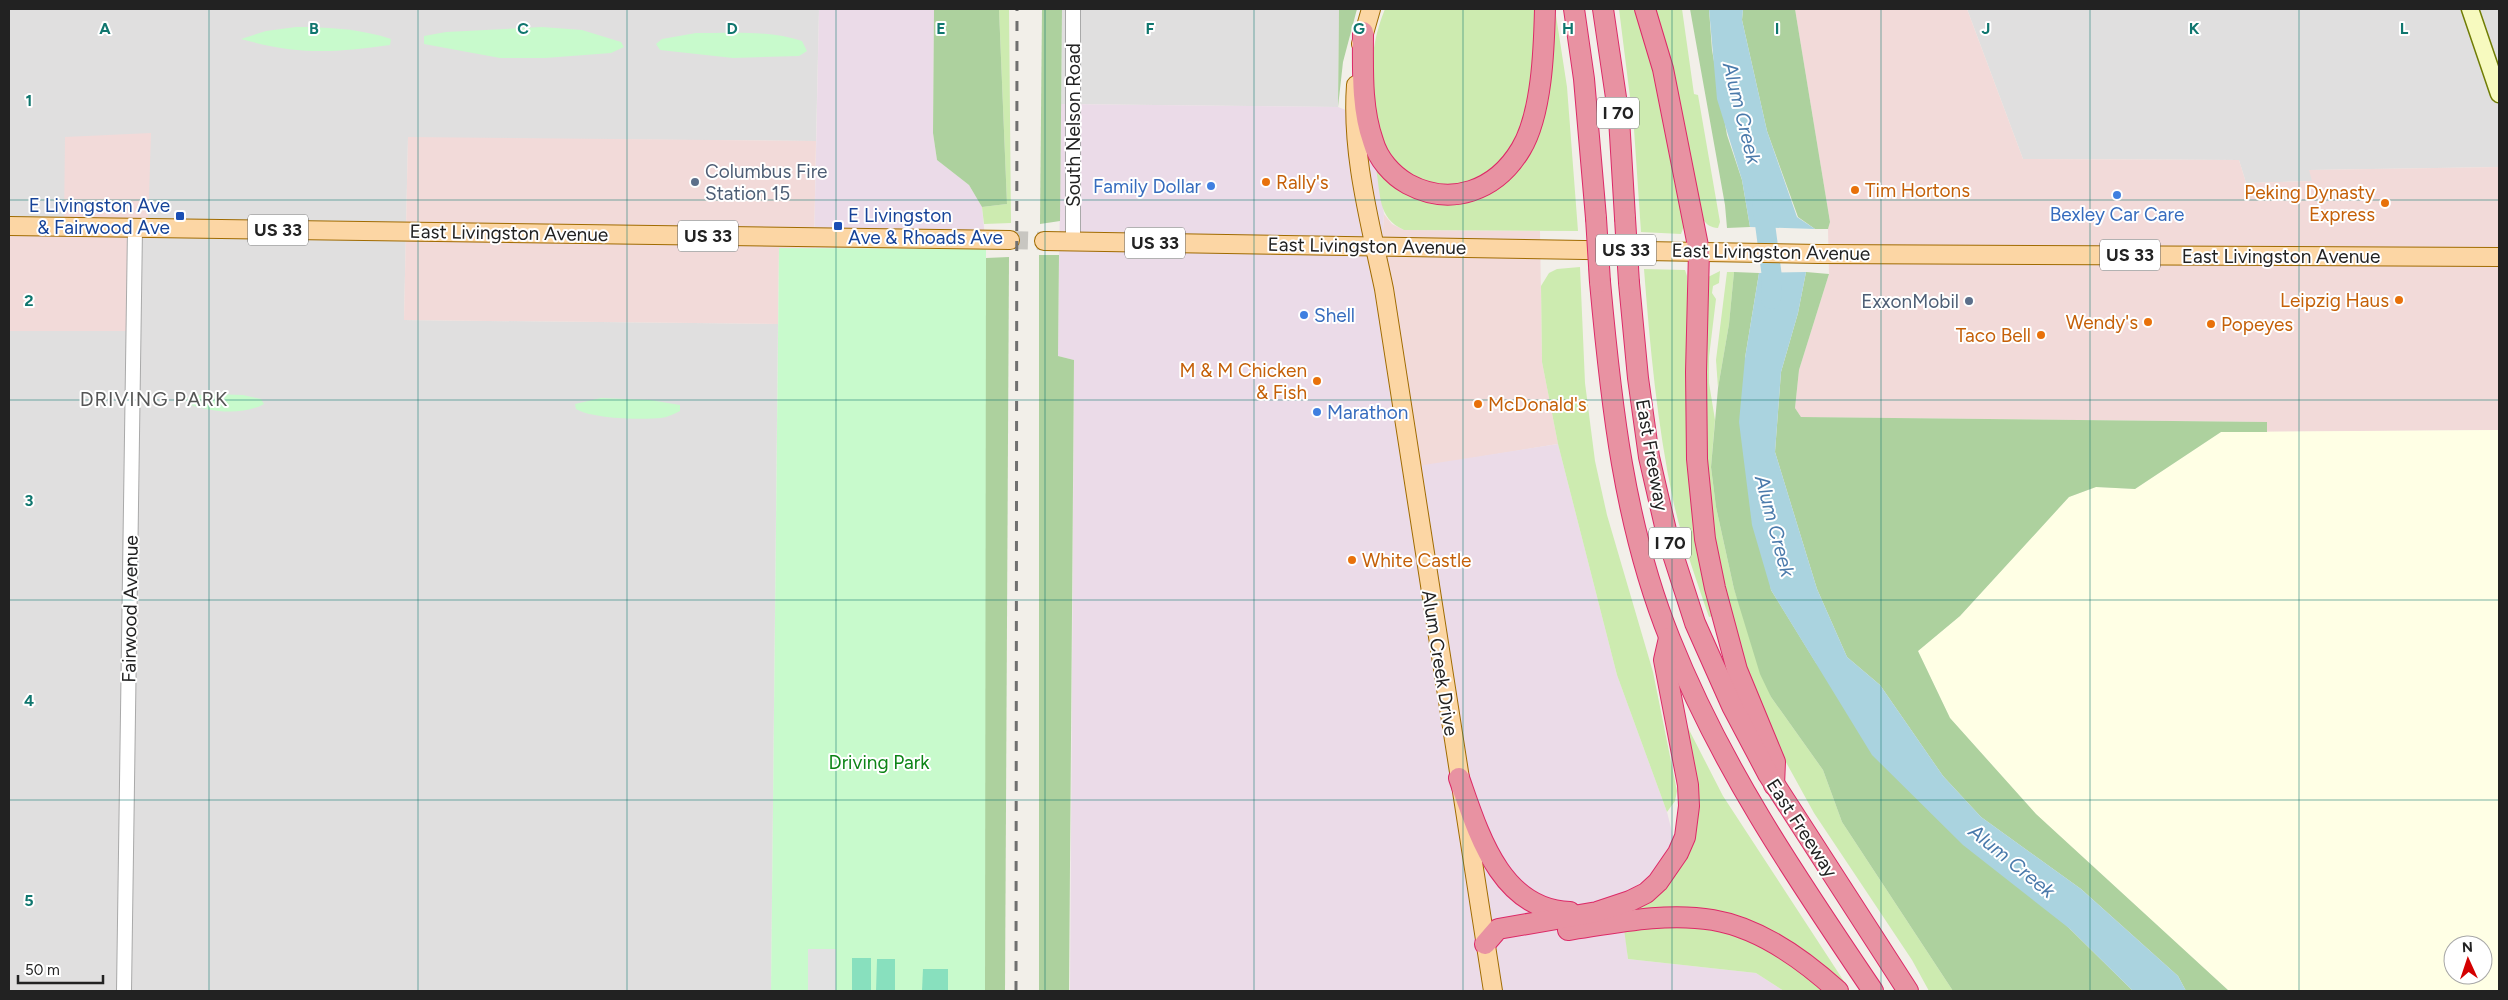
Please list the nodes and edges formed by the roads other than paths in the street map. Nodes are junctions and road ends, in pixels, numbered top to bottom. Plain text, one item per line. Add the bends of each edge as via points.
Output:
1 (1073, 9) edge
2 (1371, 9) edge
3 (1545, 9) edge
4 (1574, 9) edge
5 (1603, 9) edge
6 (1646, 9) edge
7 (2470, 9) edge
8 (1363, 32) junction
9 (2499, 94) edge
10 (9, 226) edge
11 (135, 228) junction
12 (1010, 240) tunnel mouth
13 (1044, 241) tunnel mouth
14 (1073, 241) junction
15 (1375, 246) junction
16 (1699, 251) junction
17 (2499, 257) edge
18 (1670, 638) junction
19 (1458, 778) junction
20 (1774, 785) junction
21 (1597, 912) junction
22 (1485, 944) junction
23 (124, 991) edge
24 (1492, 991) edge
25 (1838, 991) edge
26 (1873, 991) edge
27 (1908, 991) edge

1 - 14 street, South Nelson Road
2 - 8 main road, Alum Creek Drive
3 - 8 highway via 1543,58 1527,137 1496,178 1475,191 1457,196 1435,195 1402,180 1377,152 1368,124
4 - 18 highway, East Freeway / I 70, bridge via 1585,87 1609,376 1622,466 1642,553
5 - 20 highway, East Freeway / I 70, bridge via 1618,118 1638,378 1648,448 1668,539 1706,651
6 - 16 highway via 1663,68
7 - 9 main road
8 - 15 main road, Alum Creek Drive via 1356,88 1357,147
10 - 11 main road, East Livingston Avenue / US 33
11 - 12 main road, East Livingston Avenue / US 33
11 - 23 street, Fairwood Avenue
13 - 14 main road, East Livingston Avenue / US 33
14 - 15 main road, East Livingston Avenue / US 33
15 - 16 main road, East Livingston Avenue / US 33
15 - 19 main road, Alum Creek Drive
16 - 17 main road, East Livingston Avenue / US 33
16 - 20 highway via 1697,459 1705,539 1714,588 1737,670 1775,762
18 - 21 highway via 1664,660 1688,785 1685,837 1668,869 1646,892 1614,908
18 - 26 highway, East Freeway / I 70 via 1691,690 1742,791
19 - 21 highway via 1487,852 1508,882 1548,908 1564,912
19 - 22 main road, Alum Creek Drive
20 - 27 highway, East Freeway / I 70
21 - 22 highway via 1498,929
22 - 24 main road, Alum Creek Drive
22 - 25 highway via 1630,921 1713,920 1767,940 1807,965

